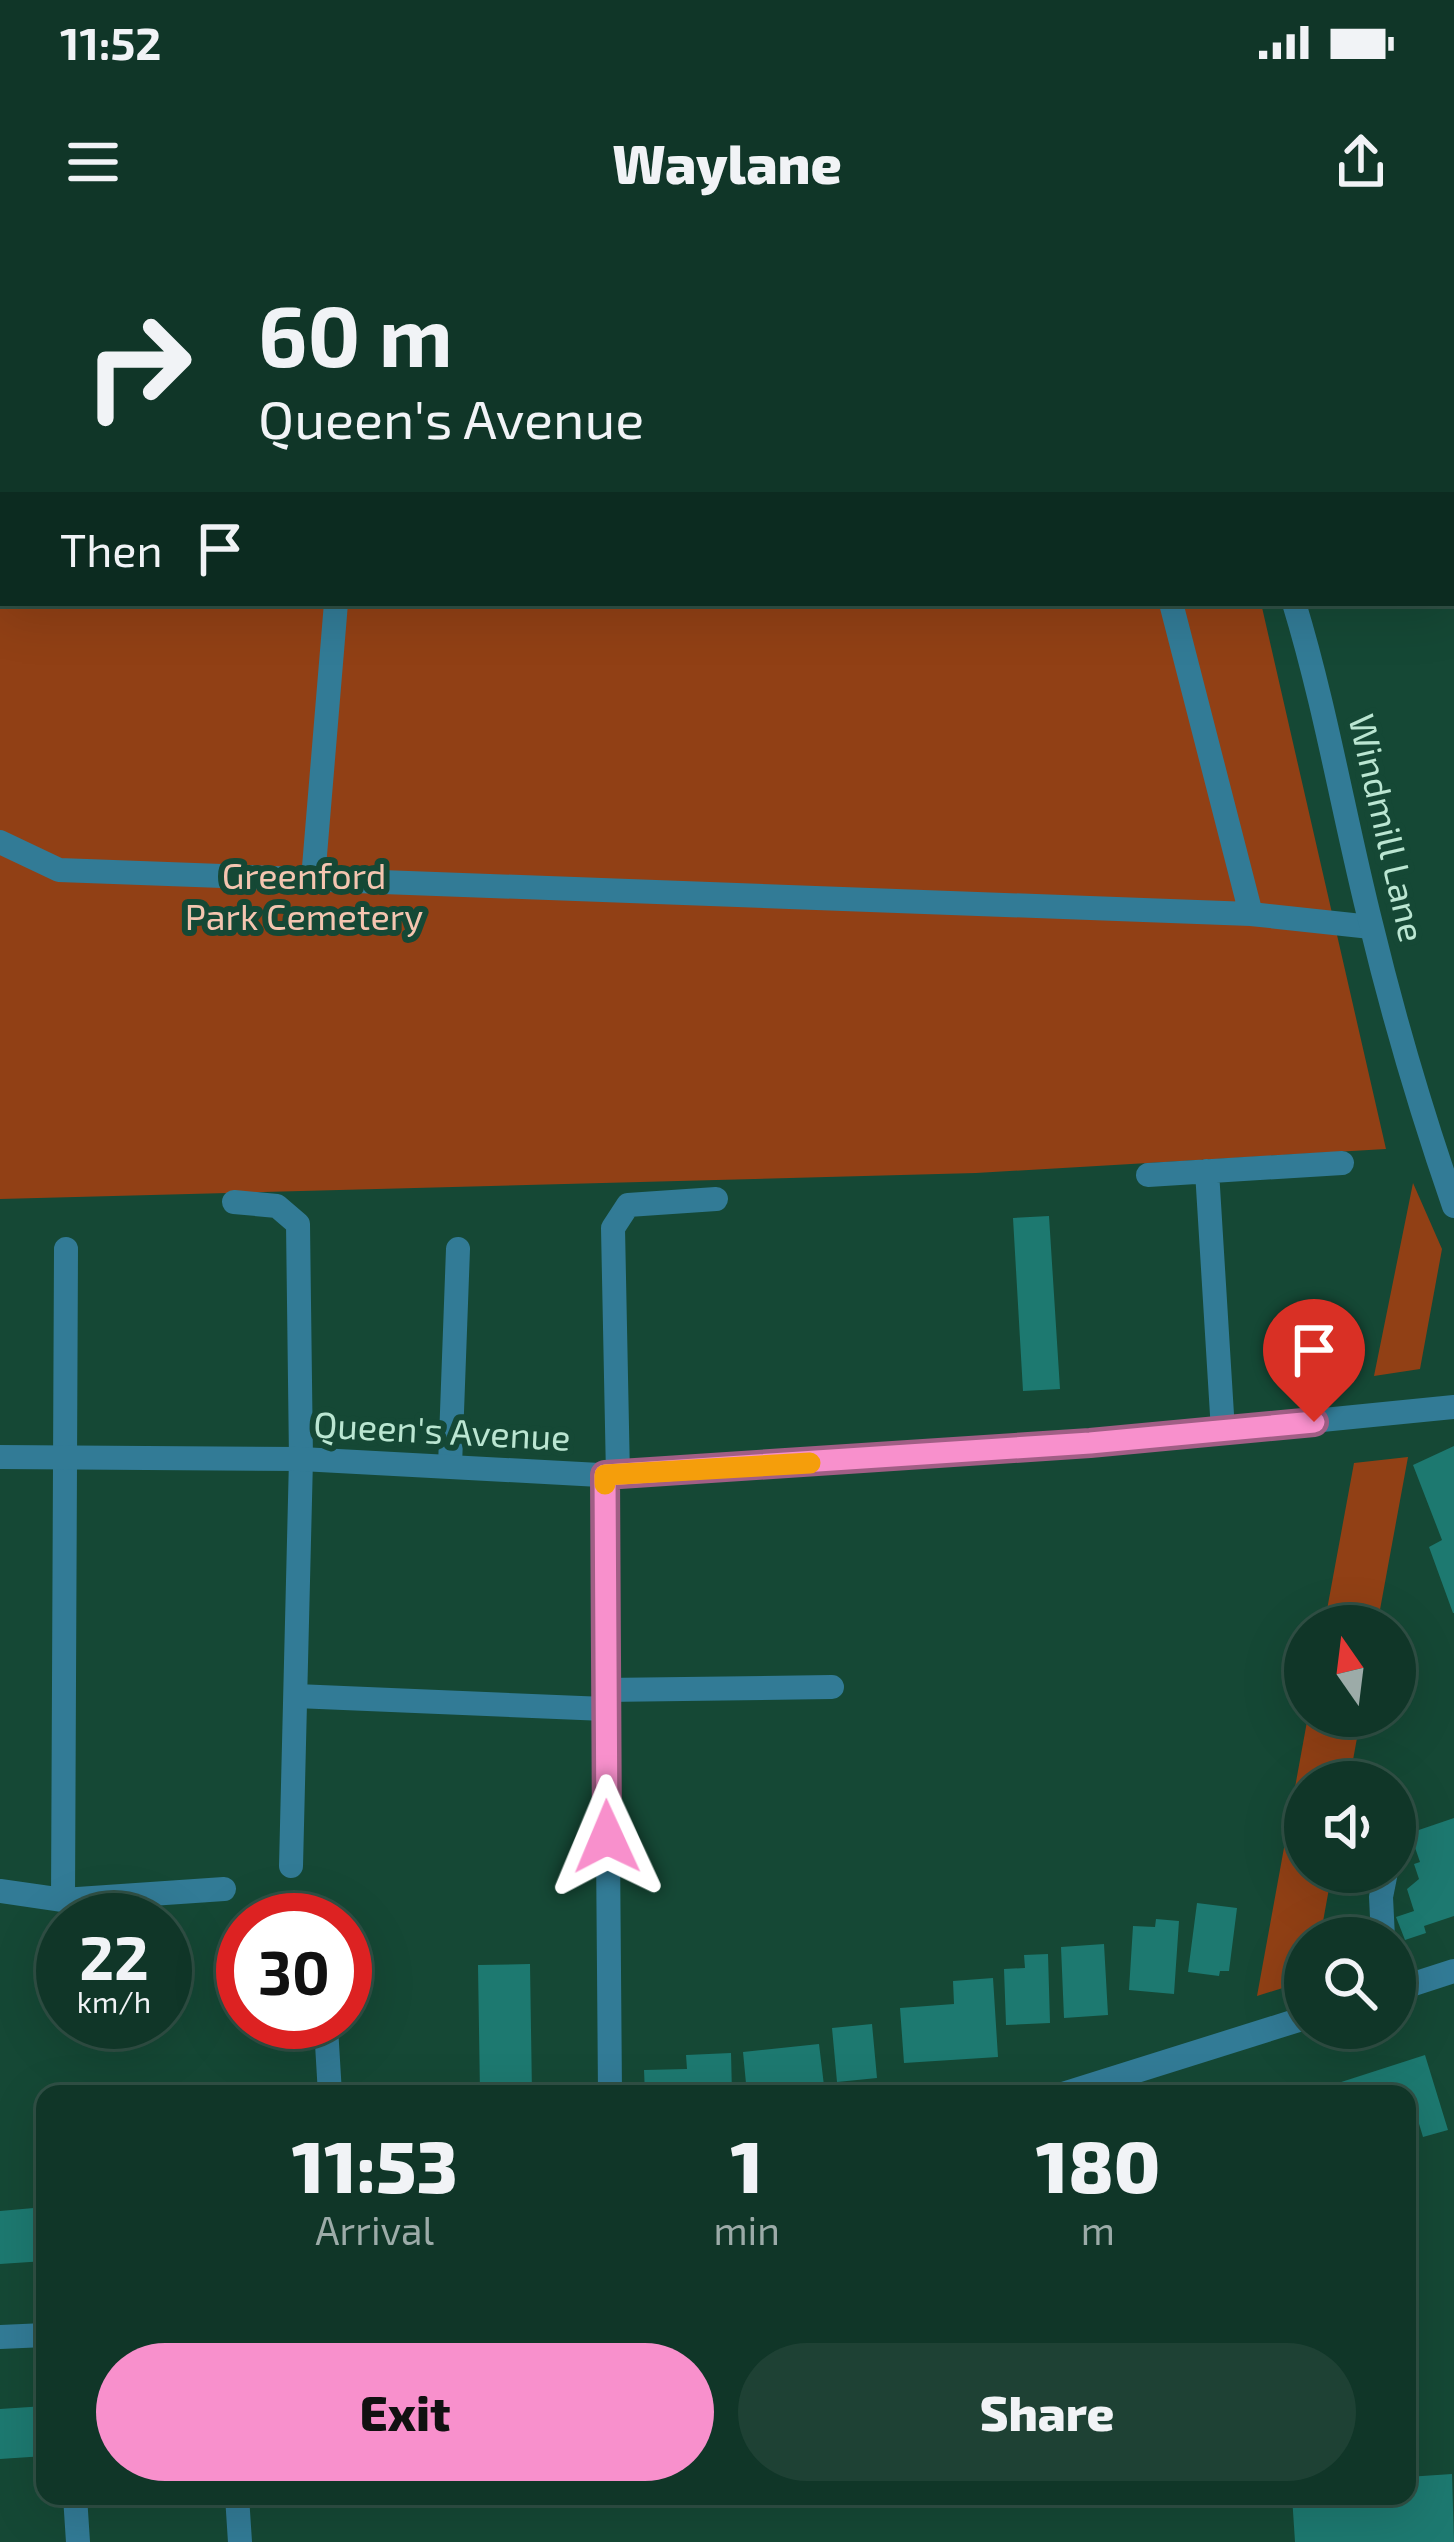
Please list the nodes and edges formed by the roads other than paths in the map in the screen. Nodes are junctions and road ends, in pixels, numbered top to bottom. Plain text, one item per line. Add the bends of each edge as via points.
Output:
1 (336, 606) edge
2 (1172, 606) edge
3 (1295, 606) edge
4 (0, 842) edge
5 (313, 879) junction
6 (1251, 914) junction
7 (1371, 926) junction
8 (1342, 1163) dead end
9 (1207, 1171) junction
10 (1148, 1175) dead end
11 (716, 1198) dead end
12 (234, 1202) dead end
13 (1454, 1206) edge
14 (67, 1249) dead end
15 (458, 1249) dead end
16 (1454, 1407) edge
17 (1223, 1431) junction
18 (0, 1457) edge
19 (64, 1458) junction
20 (301, 1459) junction
21 (450, 1466) junction
22 (612, 1475) junction
23 (832, 1687) dead end
24 (296, 1696) junction
25 (605, 1699) junction
26 (291, 1866) dead end
27 (224, 1889) dead end
28 (0, 1891) edge
29 (63, 1893) edge
30 (165, 1893) edge
31 (36, 1896) edge
32 (1454, 1971) edge
33 (1416, 1981) edge
34 (1284, 2025) edge
35 (327, 2049) edge
36 (329, 2085) edge
37 (610, 2085) edge
38 (1092, 2085) edge
39 (36, 2335) edge
40 (0, 2337) edge
41 (76, 2505) edge
42 (238, 2505) edge
43 (78, 2542) edge
44 (240, 2542) edge

1 - 5 street
2 - 6 street
3 - 7 street, Windmill Lane
4 - 5 street via 59,870
5 - 6 street
6 - 7 street
7 - 13 street, Windmill Lane
8 - 9 street
9 - 10 street
9 - 17 street
11 - 22 street via 628,1205 613,1228
12 - 20 street via 277,1206 298,1224
14 - 19 street
15 - 21 street
16 - 17 street, Queen's Avenue
17 - 22 street, Queen's Avenue
18 - 19 street, Queen's Avenue
19 - 20 street, Queen's Avenue
19 - 29 street
20 - 21 street, Queen's Avenue
20 - 24 street
21 - 22 street, Queen's Avenue
22 - 25 street
23 - 25 street
24 - 25 street
24 - 26 street
25 - 37 street
27 - 30 street
28 - 31 street
32 - 33 street
34 - 38 street
35 - 36 street
39 - 40 street
41 - 43 street
42 - 44 street

